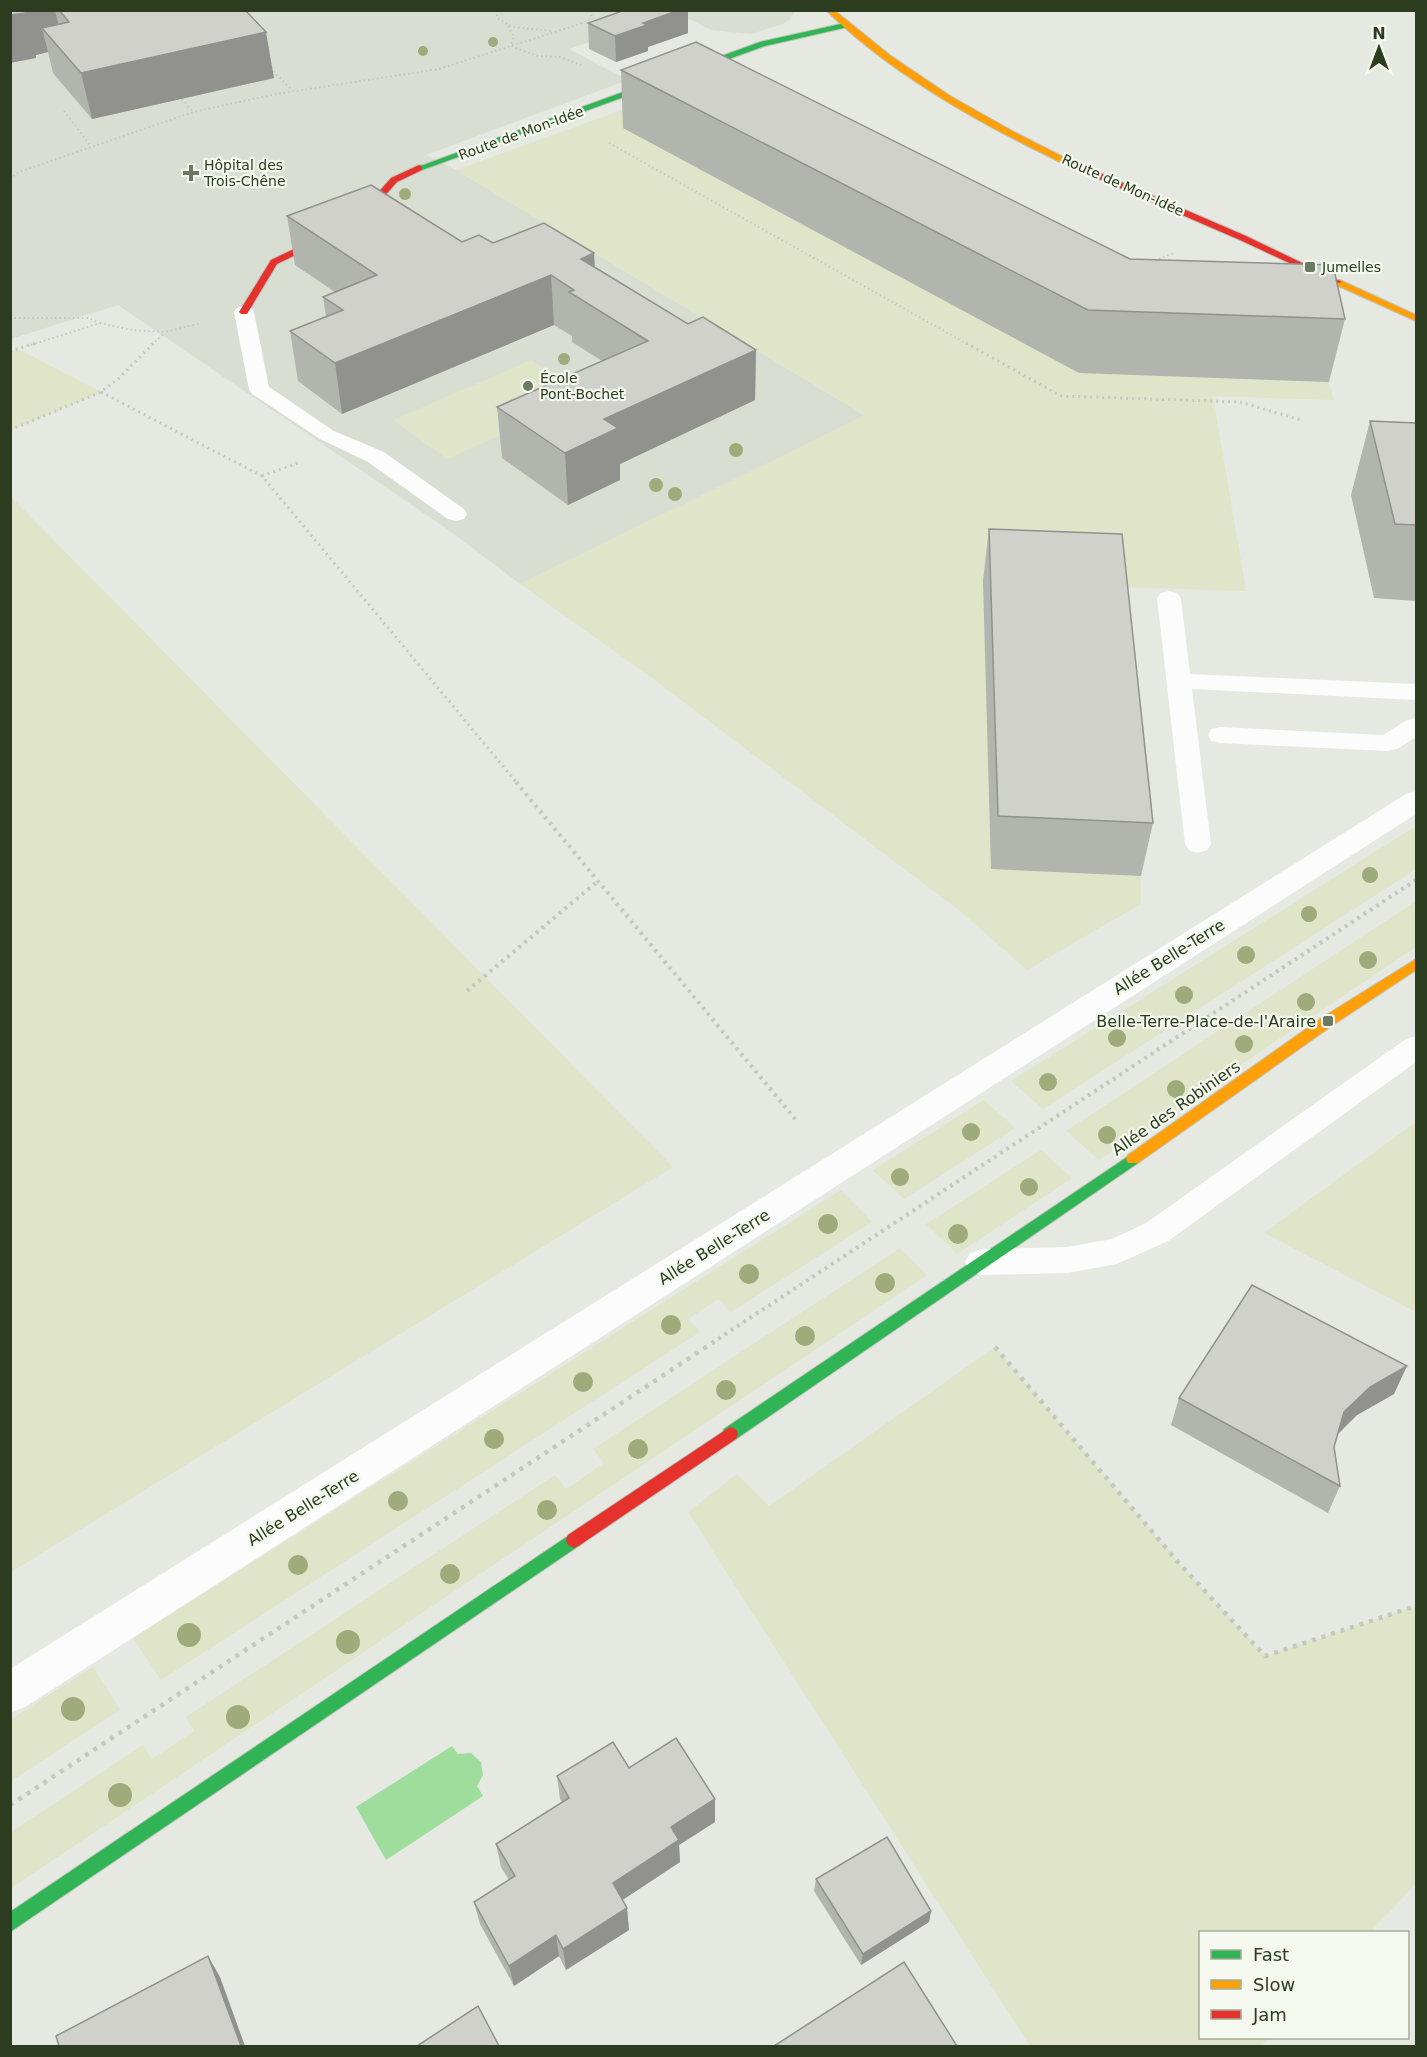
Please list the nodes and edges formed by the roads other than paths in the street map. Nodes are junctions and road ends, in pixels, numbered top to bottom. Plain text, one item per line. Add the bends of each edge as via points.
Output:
1 (830, 10) edge
2 (845, 25) junction
3 (244, 312) joint
4 (1416, 318) edge
5 (456, 514) dead end
6 (1169, 598) dead end
7 (1178, 681) junction
8 (1416, 692) edge
9 (1416, 726) edge
10 (1220, 735) dead end
11 (1416, 801) edge
12 (1198, 844) dead end
13 (1416, 964) edge
14 (1416, 1047) edge
15 (981, 1262) junction
16 (10, 1693) edge
17 (10, 1923) edge

1 - 2 street, Route de Mon-Idée
2 - 3 street, Route de Mon-Idée via 769,42 409,172 394,180 357,222 274,262
2 - 4 street, Route de Mon-Idée via 913,76 1016,137
3 - 5 lane via 259,390 327,435 376,457
6 - 7 lane
7 - 8 lane
7 - 12 lane
9 - 10 lane via 1388,743
11 - 16 street, Allée Belle-Terre
13 - 15 street, Allée des Robiniers
14 - 15 lane via 1157,1232 1117,1251 1067,1260
15 - 17 street, Allée des Robiniers

